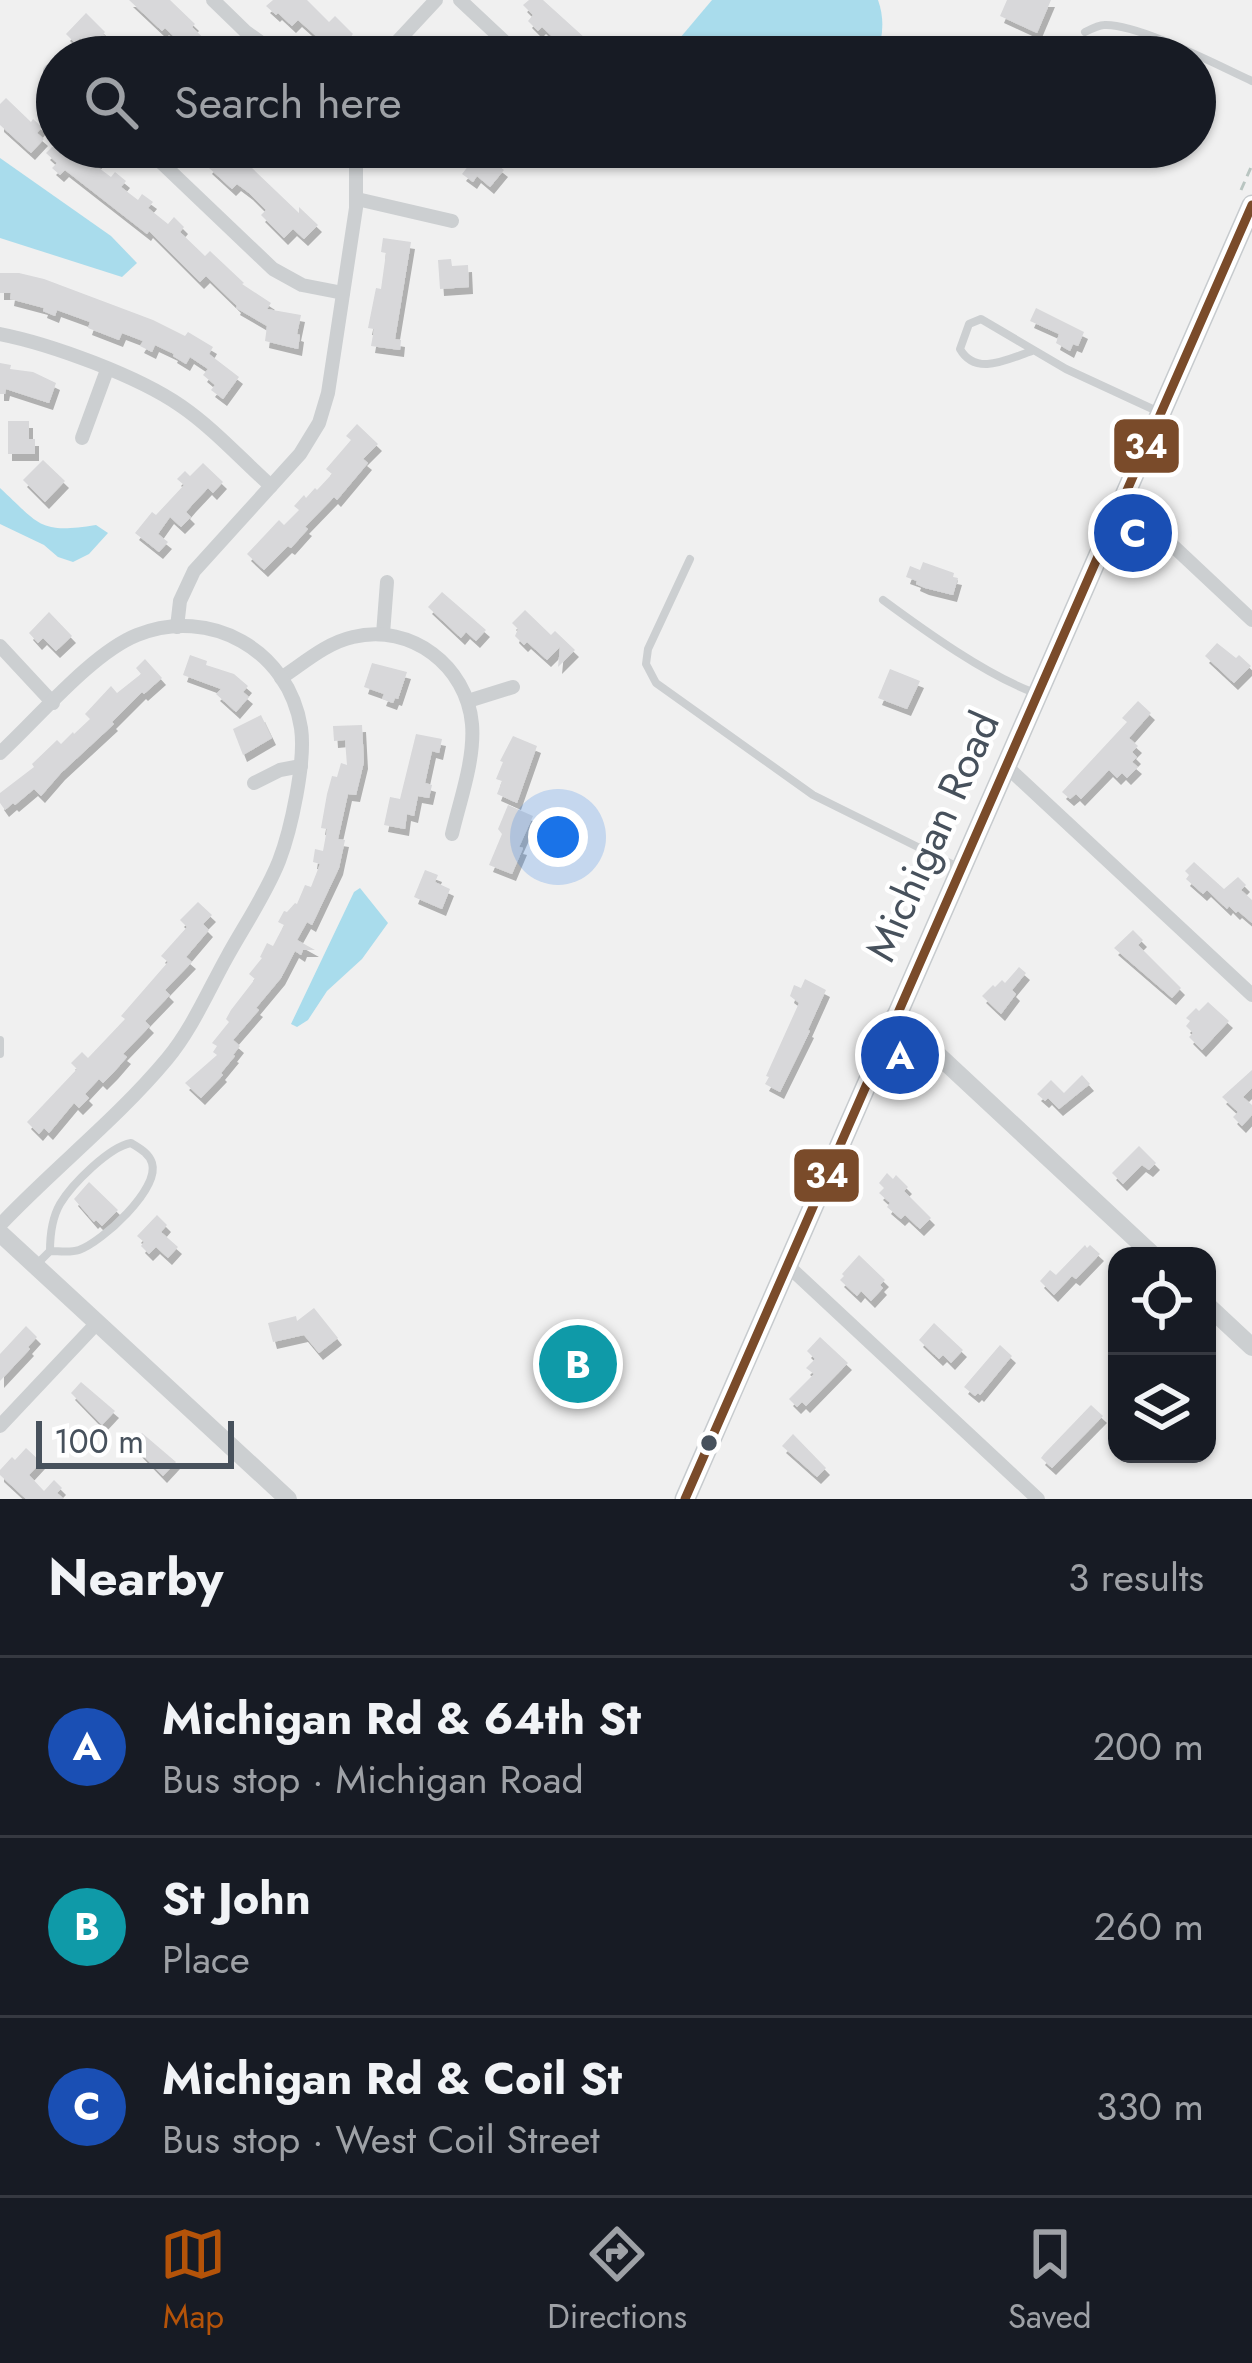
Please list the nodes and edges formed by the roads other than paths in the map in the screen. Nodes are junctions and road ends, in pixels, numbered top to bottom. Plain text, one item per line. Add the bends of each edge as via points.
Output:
1 (212, 0) edge
2 (436, 0) edge
3 (460, 0) edge
4 (1085, 32) dead end
5 (252, 36) edge
6 (403, 36) edge
7 (499, 36) edge
8 (1148, 36) edge
9 (1216, 65) edge
10 (1252, 81) edge
11 (167, 168) edge
12 (356, 168) edge
13 (357, 199) junction
14 (1252, 205) edge
15 (452, 221) dead end
16 (343, 293) junction
17 (0, 334) edge
18 (1032, 351) junction
19 (107, 370) junction
20 (1160, 413) junction
21 (82, 438) dead end
22 (271, 486) junction
23 (1123, 499) junction
24 (690, 559) dead end
25 (387, 582) dead end
26 (883, 600) dead end
27 (1252, 620) edge
28 (177, 626) junction
29 (383, 634) junction
30 (0, 646) edge
31 (281, 678) junction
32 (513, 687) dead end
33 (1037, 694) junction
34 (468, 701) junction
35 (53, 703) junction
36 (0, 753) edge
37 (1005, 765) junction
38 (301, 766) junction
39 (254, 783) dead end
40 (452, 834) dead end
41 (960, 868) junction
42 (1252, 995) edge
43 (896, 1015) junction
44 (0, 1040) edge
45 (0, 1054) edge
46 (0, 1229) edge
47 (1144, 1247) edge
48 (42, 1258) junction
49 (786, 1264) junction
50 (1216, 1313) edge
51 (97, 1323) junction
52 (1252, 1347) edge
53 (0, 1426) edge
54 (288, 1499) edge
55 (685, 1499) edge
56 (1038, 1499) edge

1 - 5 street
2 - 6 street
3 - 7 street
4 - 8 lane via 1102,25
9 - 10 lane
11 - 16 street via 274,269
12 - 13 street
13 - 15 street
13 - 16 street
14 - 20 main road, Michigan Road
16 - 22 street via 320,423
17 - 19 street
18 - 18 lane via 981,320 969,324 960,349 984,366
18 - 20 lane
19 - 21 street
19 - 22 street via 185,408
20 - 23 main road, Michigan Road
22 - 28 street via 194,571
23 - 27 street
23 - 33 main road, Michigan Road
24 - 41 lane via 648,650 656,682 813,795
25 - 29 street
26 - 33 lane
28 - 31 street via 231,634
28 - 35 street via 117,645
29 - 31 street via 340,640
29 - 34 street via 436,655
30 - 35 street
31 - 38 street via 299,717
32 - 34 street
33 - 37 main road, Michigan Road
34 - 40 street via 472,741
35 - 36 street
37 - 41 main road, Michigan Road
37 - 42 street
38 - 39 street
38 - 46 street via 277,867 178,1045
41 - 43 main road, Michigan Road
43 - 47 street
43 - 49 main road, Michigan Road
44 - 45 lane
46 - 48 street
48 - 48 lane via 75,1251 115,1227 152,1177 145,1151 117,1146 70,1191
48 - 51 street
49 - 55 main road, Michigan Road
49 - 56 street
50 - 52 street
51 - 53 street
51 - 54 street

